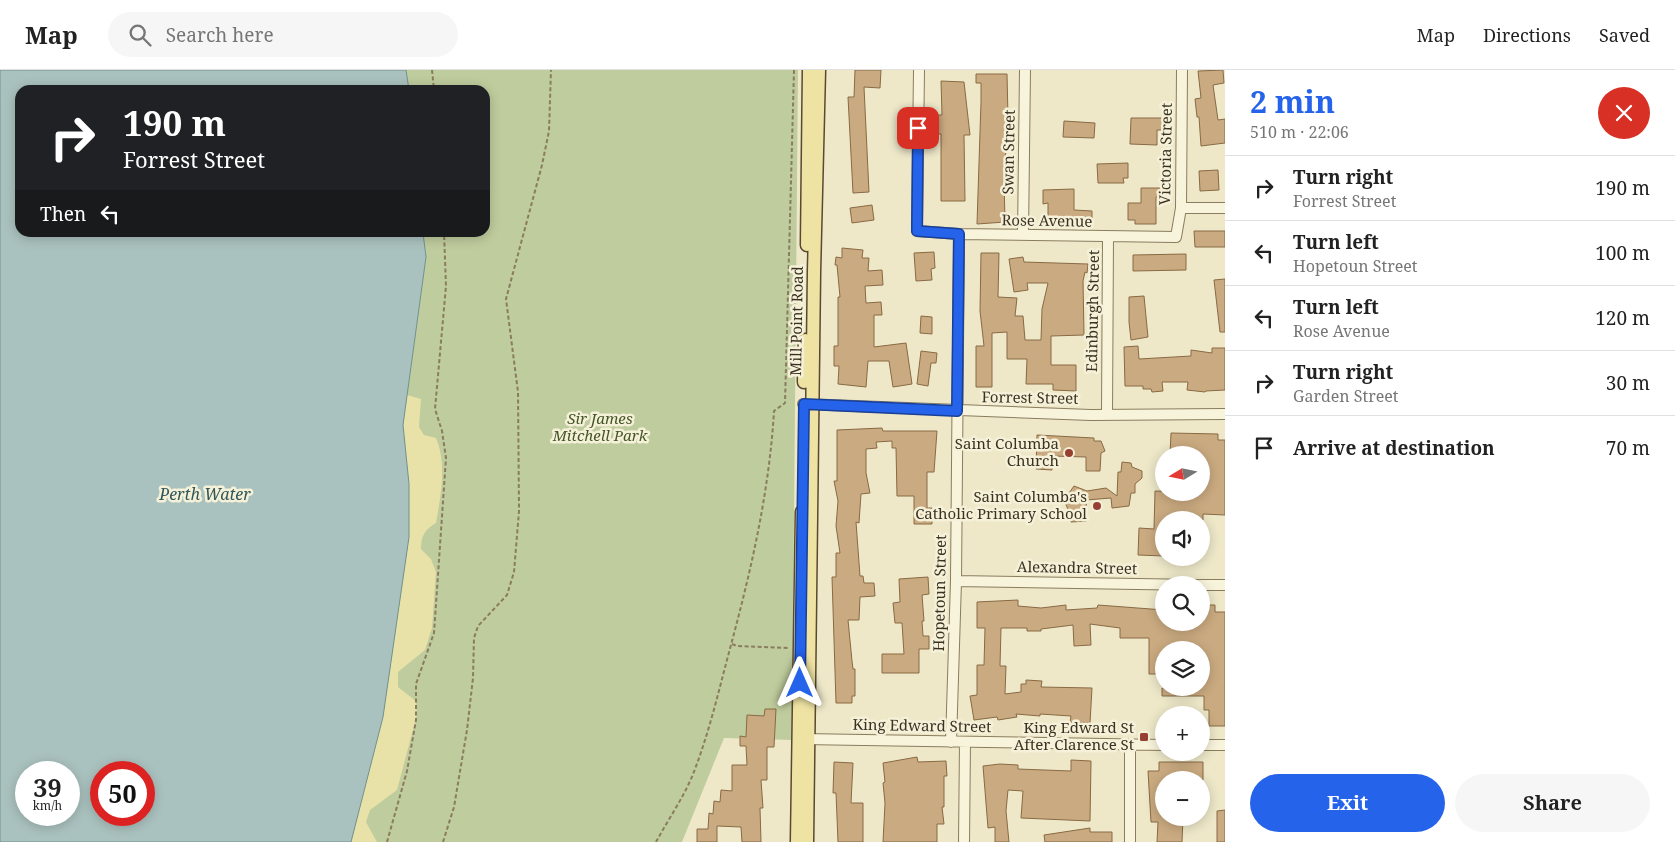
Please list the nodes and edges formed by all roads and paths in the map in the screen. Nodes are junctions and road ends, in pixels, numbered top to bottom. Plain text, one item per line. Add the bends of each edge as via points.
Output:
1 (432, 70) edge
2 (551, 70) edge
3 (794, 70) edge
4 (809, 70) edge
5 (819, 70) edge
6 (919, 70) edge
7 (1025, 70) edge
8 (1182, 70) edge
9 (434, 85) edge
10 (1181, 208) junction
11 (1225, 208) edge
12 (959, 234) junction
13 (1023, 235) junction
14 (444, 237) edge
15 (1108, 237) junction
16 (1176, 237) joint
17 (808, 404) junction
18 (957, 411) junction
19 (1225, 414) edge
20 (1107, 415) junction
21 (956, 581) junction
22 (1155, 584) edge
23 (1210, 585) edge
24 (1225, 586) edge
25 (732, 644) junction
26 (790, 648) dead end
27 (804, 739) junction
28 (951, 742) junction
29 (965, 742) junction
30 (1130, 744) junction
31 (1155, 745) edge
32 (1210, 745) edge
33 (1225, 746) edge
34 (387, 842) edge
35 (442, 842) edge
36 (656, 842) edge
37 (797, 842) edge
38 (807, 842) edge
39 (964, 842) edge
40 (1130, 842) edge

1 - 9 path
2 - 35 path via 549,131 506,299 518,392 519,512 514,572 507,595 478,626 474,638 467,730 454,807
3 - 25 path via 786,403 774,411 772,458 765,503
4 - 17 main road, Mill Point Road
5 - 17 main road, Mill Point Road
6 - 12 street, Rose Avenue via 917,231
7 - 13 street, Swan Street
8 - 10 street, Victoria Street
10 - 11 street
10 - 16 street, Victoria Street
12 - 13 street, Rose Avenue
12 - 18 street, Hopetoun Street
13 - 15 street, Rose Avenue
14 - 34 path via 446,286 435,409 446,458 434,633 416,684 416,720 407,772
15 - 16 street, Rose Avenue
15 - 20 street, Edinburgh Street
17 - 18 street, Forrest Street
17 - 27 main road, Mill Point Road
18 - 20 street, Forrest Street
18 - 21 street, Hopetoun Street
19 - 20 street, Forrest Street
21 - 22 street, Alexandra Street
21 - 28 street, Hopetoun Street
23 - 24 street, Alexandra Street
25 - 26 path
25 - 36 path via 695,770
27 - 28 street, King Edward Street
27 - 37 main road, Mill Point Road
27 - 38 main road, Mill Point Road
28 - 29 street, King Edward Street
29 - 30 street, King Edward Street
29 - 39 street
30 - 31 street, King Edward Street
30 - 40 street
32 - 33 street

